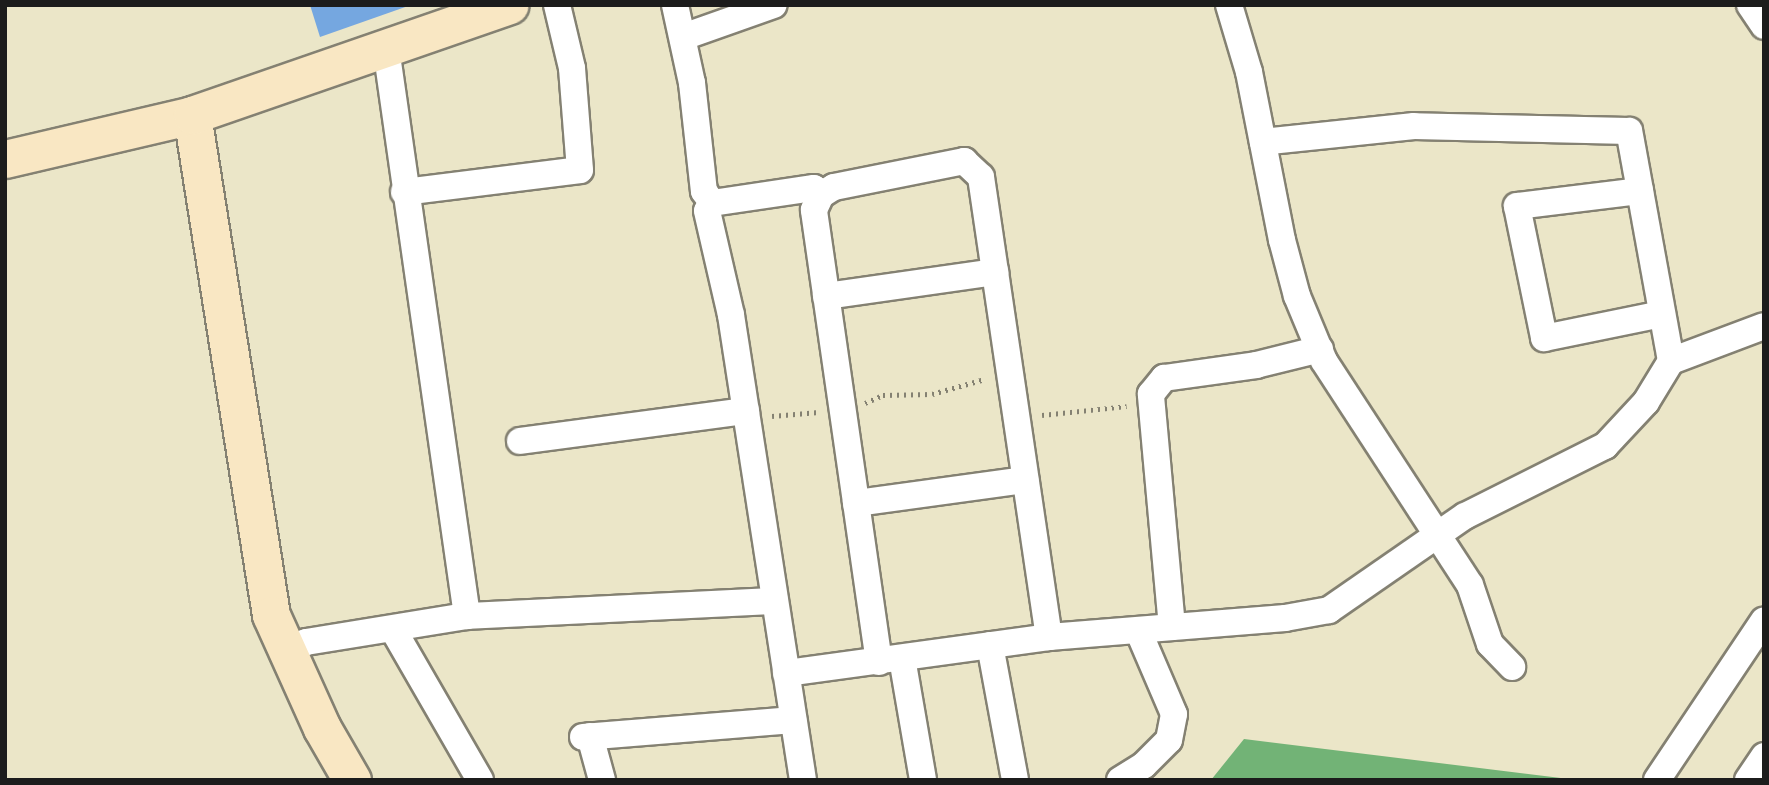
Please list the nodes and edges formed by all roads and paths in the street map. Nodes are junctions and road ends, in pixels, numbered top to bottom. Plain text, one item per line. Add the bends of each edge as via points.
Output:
1 (509, 5) edge
2 (557, 5) edge
3 (675, 5) edge
4 (774, 5) edge
5 (1229, 5) edge
6 (1749, 5) edge
7 (1764, 26) edge
8 (683, 37) junction
9 (386, 48) junction
10 (192, 115) junction
11 (1263, 142) junction
12 (5, 159) edge
13 (1640, 191) junction
14 (404, 192) junction
15 (821, 195) junction
16 (712, 203) junction
17 (995, 271) junction
18 (826, 296) junction
19 (1662, 314) junction
20 (1764, 326) edge
21 (1320, 349) junction
22 (1671, 361) junction
23 (1011, 378) junction
24 (1152, 402) junction
25 (842, 409) junction
26 (746, 414) junction
27 (1016, 418) junction
28 (520, 441) dead end
29 (1026, 480) junction
30 (856, 503) junction
31 (1437, 536) junction
32 (775, 601) junction
33 (467, 616) junction
34 (1764, 620) edge
35 (1172, 627) junction
36 (1138, 630) junction
37 (394, 631) junction
38 (1049, 636) junction
39 (990, 645) junction
40 (287, 649) junction
41 (890, 660) junction
42 (1512, 667) dead end
43 (786, 673) junction
44 (793, 720) junction
45 (1764, 756) edge
46 (352, 780) edge
47 (480, 780) edge
48 (602, 780) edge
49 (803, 780) edge
50 (923, 780) edge
51 (1015, 780) edge
52 (1120, 780) edge
53 (1657, 780) edge
54 (1748, 780) edge

1 - 9 street
2 - 14 street via 572,68 580,170
3 - 8 street
4 - 8 street
5 - 11 street
6 - 7 street
8 - 16 street via 699,164 704,191
9 - 10 street
9 - 14 street
10 - 12 street
10 - 40 street via 271,615
11 - 13 street via 1414,126 1629,131
11 - 21 street via 1297,296
13 - 19 street
13 - 19 street via 1517,206 1544,338
14 - 33 street
15 - 16 street via 814,188
15 - 17 street via 834,187 964,161 981,177
15 - 18 street via 814,210
16 - 26 street via 707,211 732,315
17 - 18 street
17 - 23 street
18 - 25 street
19 - 22 street
20 - 22 street
21 - 24 street via 1256,365 1164,378 1151,394
21 - 31 street
22 - 31 street via 1646,402 1605,446 1465,516
23 - 25 path via 978,380 932,394 883,395
23 - 27 street
24 - 27 path
24 - 35 street
25 - 26 path
25 - 30 street
26 - 28 street
26 - 32 street
27 - 29 street
29 - 30 street
29 - 38 street
30 - 41 street
31 - 35 street via 1329,610
31 - 42 street via 1470,585 1490,644
32 - 33 street
32 - 43 street
33 - 37 street
34 - 53 street
35 - 36 street
36 - 38 street
36 - 52 street via 1174,713 1169,740 1144,765
37 - 40 street via 306,642
37 - 47 street
38 - 39 street
39 - 41 street
39 - 51 street
40 - 46 street via 322,728
41 - 43 street
41 - 50 street
43 - 44 street
44 - 48 street via 587,737
44 - 49 street
45 - 54 street

